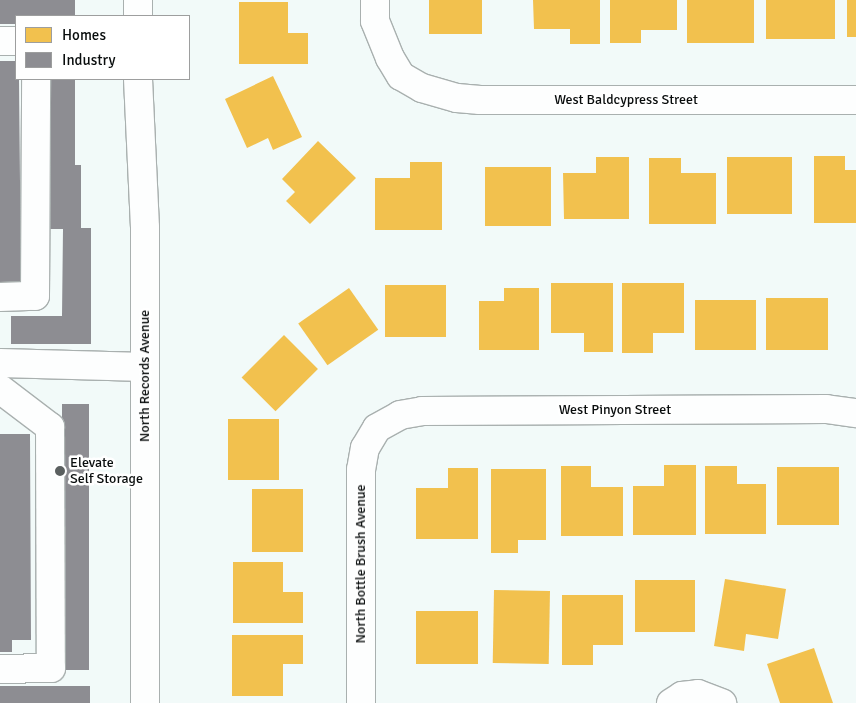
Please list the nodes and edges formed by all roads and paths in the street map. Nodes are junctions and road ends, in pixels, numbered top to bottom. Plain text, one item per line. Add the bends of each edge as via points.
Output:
1 (138, 0) edge
2 (374, 0) edge
3 (138, 15) edge
4 (0, 41) edge
5 (15, 41) edge
6 (36, 80) edge
7 (138, 80) edge
8 (856, 100) edge
9 (0, 297) edge
10 (0, 363) edge
11 (145, 367) junction
12 (0, 389) edge
13 (856, 413) edge
14 (377, 428) joint
15 (0, 669) edge
16 (146, 703) edge
17 (361, 703) edge
18 (671, 703) edge
19 (722, 703) edge

1 - 3 street
2 - 8 street, West Baldcypress Street via 375,21 390,58 401,76 422,88 480,100
4 - 5 street
6 - 9 street via 35,296
7 - 11 street, North Records Avenue
10 - 11 street
11 - 16 street, North Records Avenue
12 - 15 street via 50,427 51,668
13 - 14 street, West Pinyon Street via 826,409 422,411 400,415
14 - 17 street, North Bottle Brush Avenue via 365,448 361,470
18 - 19 street via 682,696 698,694

